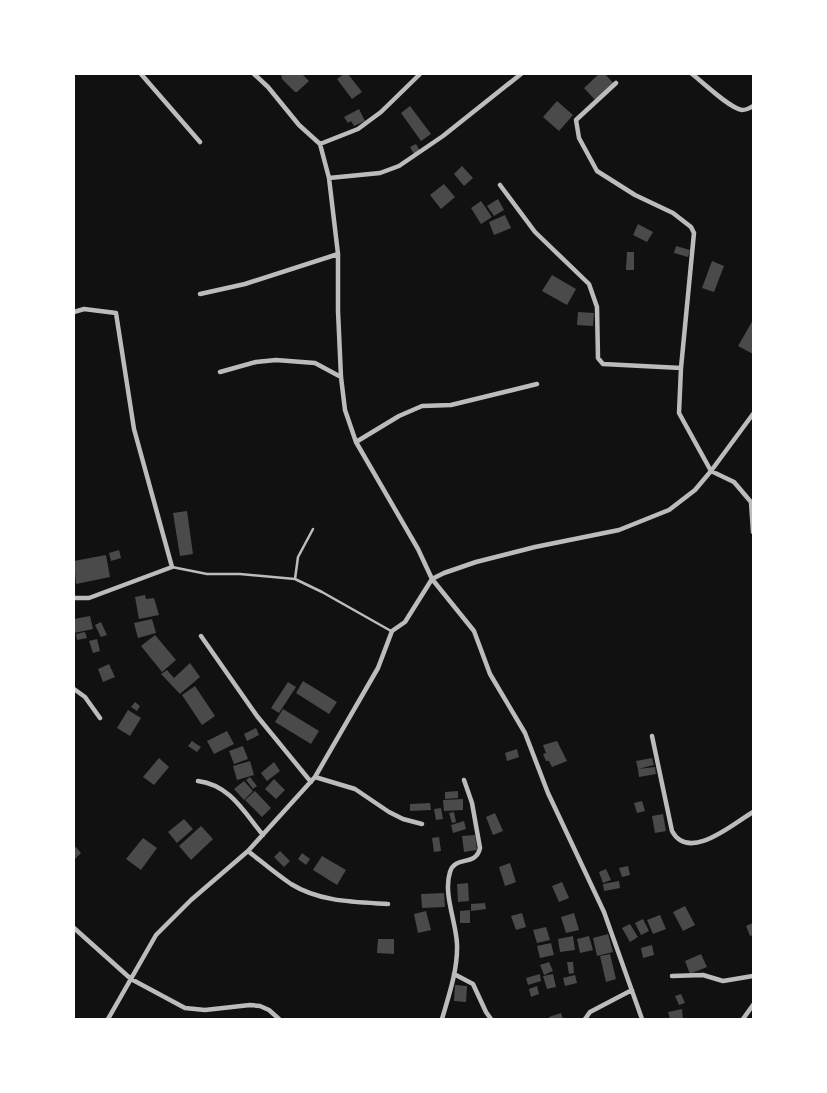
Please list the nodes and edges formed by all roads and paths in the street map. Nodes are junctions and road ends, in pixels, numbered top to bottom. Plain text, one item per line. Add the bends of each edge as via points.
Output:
1 (141, 74) edge
2 (254, 74) edge
3 (420, 74) edge
4 (521, 74) edge
5 (692, 74) edge
6 (616, 83) dead end
7 (753, 106) edge
8 (200, 142) dead end
9 (320, 144) junction
10 (330, 178) junction
11 (500, 185) dead end
12 (338, 254) junction
13 (200, 294) dead end
14 (74, 312) edge
15 (681, 368) junction
16 (220, 372) dead end
17 (341, 377) junction
18 (537, 384) dead end
19 (753, 414) edge
20 (356, 442) junction
21 (711, 471) junction
22 (313, 529) dead end
23 (753, 532) edge
24 (172, 567) junction
25 (432, 579) junction
26 (295, 580) junction
27 (74, 598) edge
28 (392, 631) junction
29 (200, 636) dead end
30 (74, 689) edge
31 (100, 718) dead end
32 (652, 736) dead end
33 (315, 777) junction
34 (464, 780) dead end
35 (198, 781) dead end
36 (311, 782) junction
37 (753, 812) edge
38 (422, 824) dead end
39 (263, 835) junction
40 (248, 851) junction
41 (388, 904) dead end
42 (74, 928) edge
43 (454, 974) junction
44 (672, 976) dead end
45 (753, 976) edge
46 (131, 979) junction
47 (632, 990) junction
48 (753, 1005) edge
49 (108, 1019) edge
50 (279, 1019) edge
51 (442, 1019) edge
52 (491, 1019) edge
53 (585, 1019) edge
54 (642, 1019) edge
55 (743, 1019) edge

1 - 8 street
2 - 9 street
3 - 9 street via 358,130
4 - 10 street via 443,136 399,166 380,173
5 - 7 street via 740,110
6 - 15 street via 576,120 579,138 597,171 673,214 694,233
9 - 10 street
10 - 12 street
11 - 15 street via 535,232 589,284 597,307 598,358 603,364
12 - 13 street via 245,284
12 - 17 street
14 - 24 street via 84,309 116,314 134,429
15 - 21 street via 680,414
16 - 17 street via 276,360 315,363
17 - 20 street via 345,410
18 - 20 street via 451,405 422,406
19 - 21 street
20 - 25 street
21 - 23 street via 734,482 751,502
21 - 25 street via 683,500 644,522 476,562
22 - 26 lane via 298,557
24 - 26 lane via 207,574
24 - 27 street via 89,598
25 - 28 street via 404,622
25 - 47 street via 474,631 490,674 525,733 548,793 604,912
26 - 28 lane
28 - 33 street via 378,668
29 - 36 street via 257,716
30 - 31 street via 85,697
32 - 37 street via 676,839 697,843 714,837
33 - 36 street
33 - 38 street via 356,789 389,812
34 - 43 street via 472,802 480,848 476,858 457,863 449,873 457,944
35 - 39 street via 223,790
36 - 39 street
39 - 40 street
40 - 41 street via 292,884 313,894 332,900
40 - 46 street via 156,935
42 - 46 street
43 - 51 street
43 - 52 street via 473,984
44 - 45 street via 702,975 723,981
46 - 49 street
46 - 50 street via 185,1008 205,1010 260,1006
47 - 53 street via 590,1012
47 - 54 street
48 - 55 street

